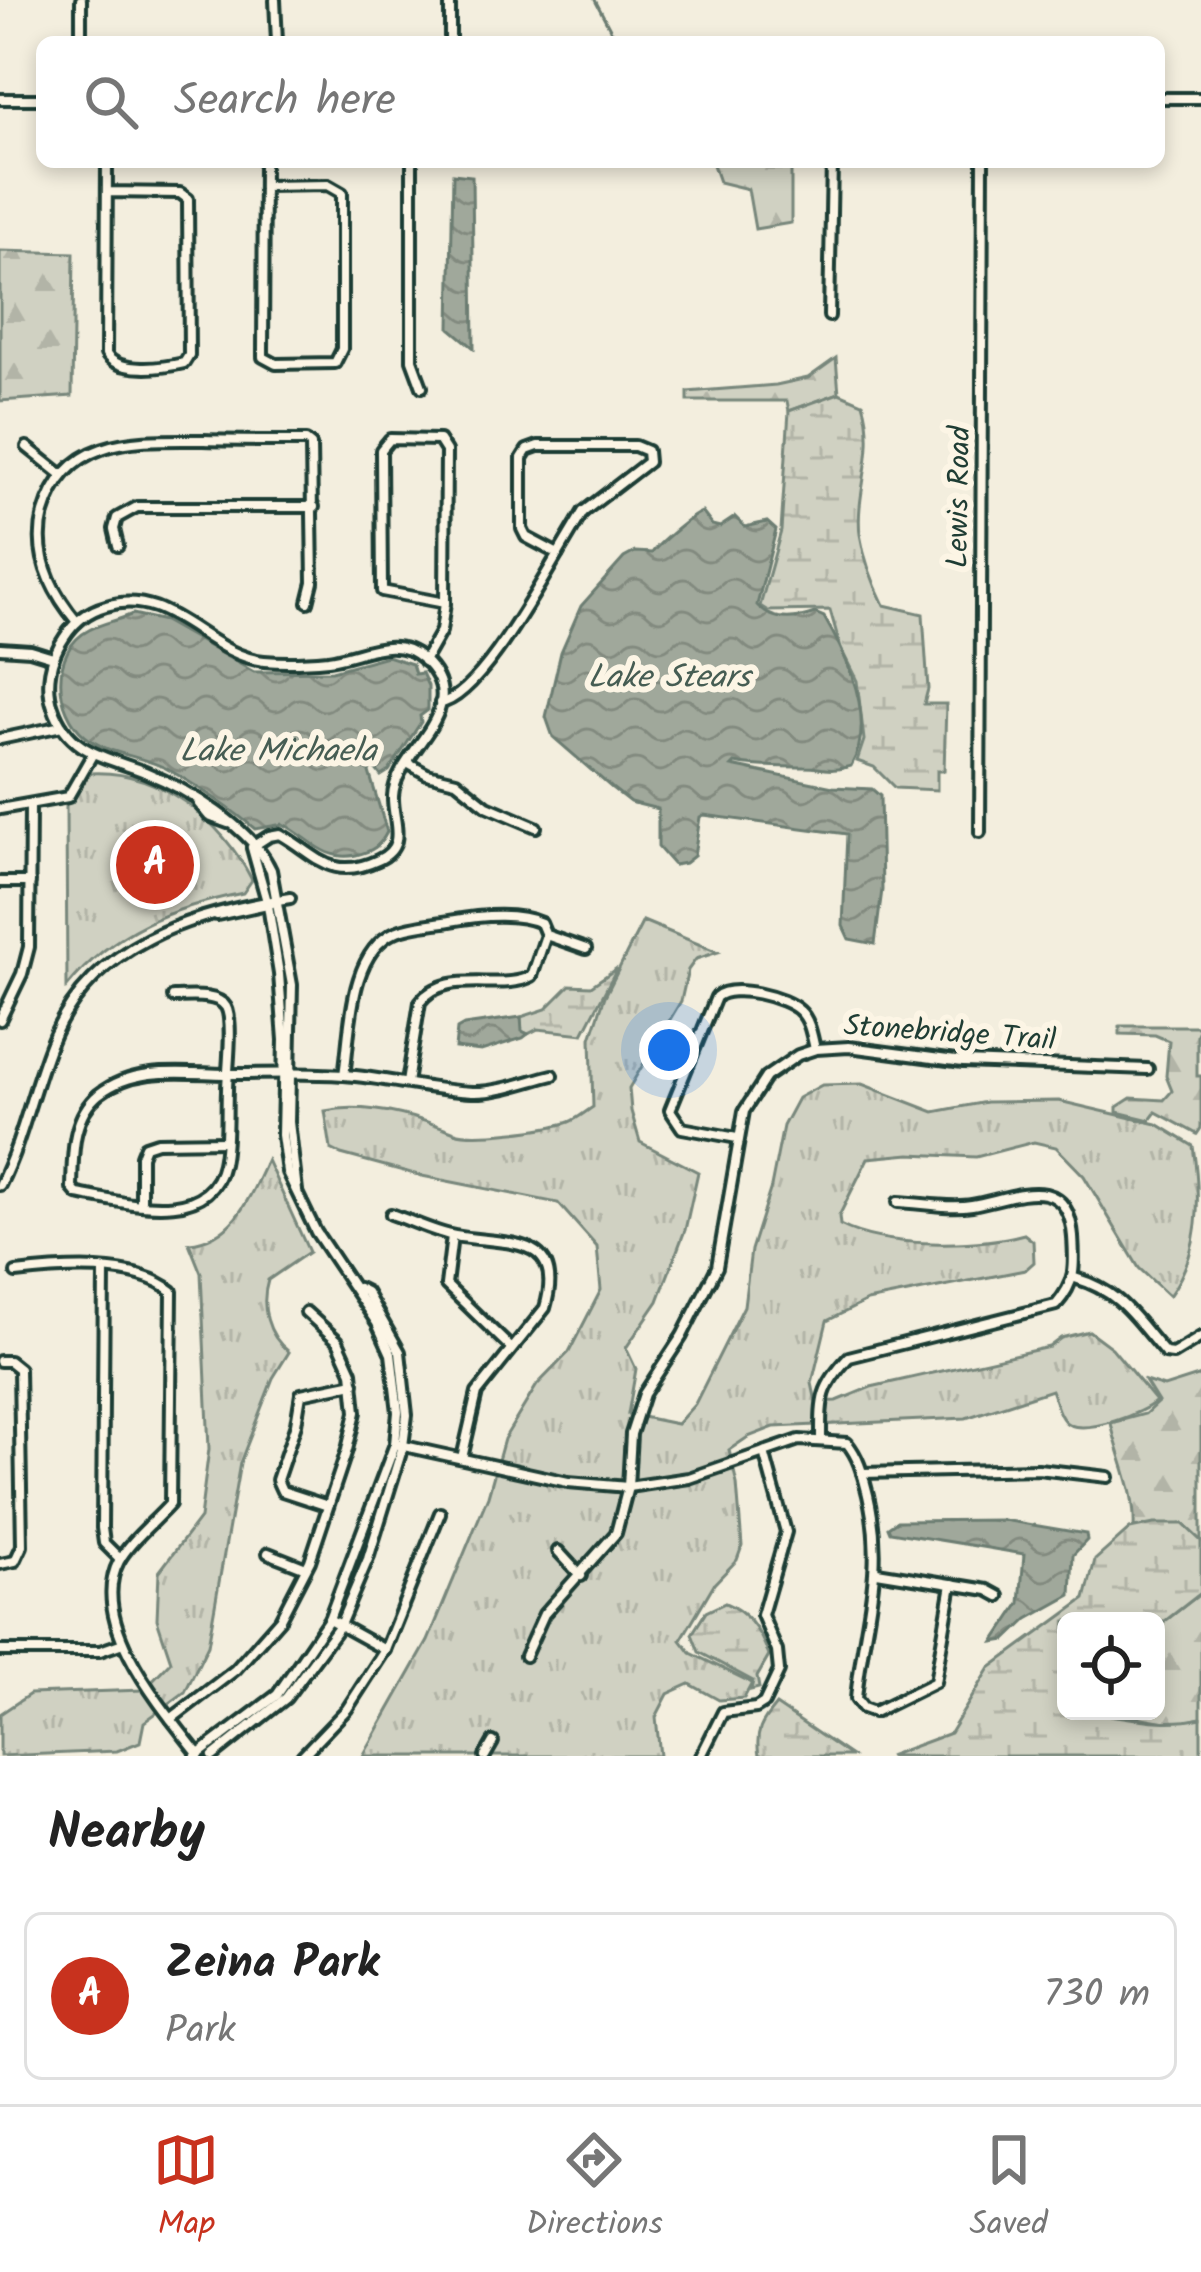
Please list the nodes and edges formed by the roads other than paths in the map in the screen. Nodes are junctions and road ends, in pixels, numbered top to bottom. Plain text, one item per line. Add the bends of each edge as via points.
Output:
1 (81, 0) edge
2 (274, 0) edge
3 (450, 0) edge
4 (81, 36) edge
5 (277, 36) edge
6 (450, 36) edge
7 (1165, 98) edge
8 (1201, 98) edge
9 (0, 99) edge
10 (36, 99) edge
11 (107, 168) edge
12 (264, 168) edge
13 (412, 168) edge
14 (832, 168) edge
15 (983, 168) edge
16 (263, 186) junction
17 (107, 192) junction
18 (829, 316) dead end
19 (422, 387) dead end
20 (27, 447) dead end
21 (62, 475) junction
22 (314, 507) junction
23 (118, 546) dead end
24 (558, 554) junction
25 (308, 602) dead end
26 (445, 603) junction
27 (77, 622) junction
28 (0, 648) edge
29 (53, 657) junction
30 (424, 661) junction
31 (440, 703) junction
32 (62, 726) junction
33 (0, 739) edge
34 (92, 755) junction
35 (407, 763) junction
36 (31, 805) junction
37 (0, 809) edge
38 (536, 827) dead end
39 (980, 832) dead end
40 (252, 847) junction
41 (0, 882) edge
42 (30, 882) junction
43 (285, 899) junction
44 (268, 902) junction
45 (546, 934) junction
46 (586, 949) dead end
47 (173, 997) dead end
48 (0, 1020) edge
49 (816, 1049) junction
50 (1148, 1069) dead end
51 (227, 1074) junction
52 (287, 1074) junction
53 (344, 1075) junction
54 (553, 1075) dead end
55 (407, 1083) junction
56 (737, 1138) junction
57 (225, 1142) junction
58 (0, 1185) edge
59 (898, 1202) dead end
60 (141, 1204) junction
61 (391, 1214) dead end
62 (452, 1236) junction
63 (104, 1271) junction
64 (16, 1274) dead end
65 (1076, 1278) junction
66 (306, 1312) dead end
67 (1201, 1336) edge
68 (511, 1348) junction
69 (0, 1361) edge
70 (354, 1383) junction
71 (821, 1440) junction
72 (399, 1445) junction
73 (764, 1452) junction
74 (462, 1458) junction
75 (862, 1473) junction
76 (1108, 1478) dead end
77 (628, 1487) junction
78 (328, 1506) junction
79 (440, 1513) dead end
80 (558, 1551) dead end
81 (268, 1553) dead end
82 (120, 1559) junction
83 (0, 1564) edge
84 (306, 1568) junction
85 (877, 1572) junction
86 (580, 1576) junction
87 (952, 1584) junction
88 (999, 1596) dead end
89 (329, 1619) junction
90 (340, 1625) junction
91 (123, 1643) junction
92 (385, 1650) junction
93 (0, 1651) edge
94 (525, 1656) dead end
95 (171, 1719) junction
96 (494, 1742) dead end
97 (198, 1756) edge
98 (213, 1756) edge
99 (302, 1756) edge
100 (485, 1756) edge
101 (701, 1756) edge

1 - 4 street
2 - 5 street
3 - 6 street
7 - 8 street
9 - 10 street
11 - 17 street
12 - 16 street
13 - 19 street via 412,360
14 - 18 street
15 - 39 street, Lewis Road
16 - 16 street via 263,357 335,363 342,349 342,193 328,185
17 - 17 street via 108,359 120,366 184,363 188,199
20 - 21 street
21 - 22 street via 128,440 305,441 313,452
21 - 27 street via 44,516 43,564
22 - 23 street via 137,507 117,518
22 - 25 street
24 - 24 street via 522,529 527,450 646,452 641,471 583,512
24 - 31 street via 490,660 464,691
26 - 26 street via 446,451 439,440 390,440 381,450 382,591
26 - 30 street via 441,632
27 - 29 street
27 - 30 street via 107,605 139,602 261,660 320,661 392,646
28 - 29 street
29 - 32 street via 50,691
30 - 31 street
31 - 35 street
32 - 33 street
32 - 34 street
34 - 36 street via 68,797
34 - 40 street via 219,811
35 - 38 street
35 - 40 street via 393,792 397,840 381,859 330,867 278,834
36 - 37 street
36 - 42 street
40 - 43 street
40 - 44 street
41 - 42 street
42 - 48 street via 26,960
43 - 44 street
43 - 52 street
44 - 52 street
44 - 58 street via 183,922 116,958 69,1008 51,1043
45 - 46 street
45 - 53 street via 533,919 477,916 397,931 379,942 358,984
45 - 55 street via 532,976 520,982 470,981 427,993
47 - 51 street via 215,998 226,1007
49 - 50 street, Stonebridge Trail
49 - 56 street, Stonebridge Trail via 766,1077
49 - 56 street via 797,1007 738,988 716,997 670,1110 682,1128
51 - 52 street
51 - 57 street
51 - 60 street via 136,1076 86,1110 73,1148 72,1188
52 - 53 street
52 - 72 street via 297,1191 391,1354
53 - 55 street
54 - 55 street via 476,1093
56 - 77 street, Stonebridge Trail via 717,1267 644,1394 631,1434
57 - 60 street via 211,1188 171,1208
57 - 60 street via 145,1146
59 - 65 street via 969,1206 1033,1189 1050,1195 1073,1229
61 - 62 street
62 - 68 street via 446,1285
62 - 68 street via 515,1241 545,1264 545,1308
63 - 64 street via 72,1266
63 - 82 street via 102,1528
63 - 82 street via 158,1280 172,1291 170,1504
65 - 67 street via 1115,1294 1165,1353
65 - 71 street via 1056,1305 849,1358 826,1381
66 - 70 street via 338,1341
68 - 74 street via 477,1393
69 - 83 street via 20,1369 22,1546 14,1562
70 - 78 street via 355,1424
70 - 78 street via 301,1394 277,1480 282,1491
71 - 73 street
71 - 75 street via 847,1443
72 - 74 street
72 - 89 street
72 - 90 street via 368,1559
73 - 77 street via 689,1478
73 - 101 street via 786,1532 761,1615 779,1671 764,1703 724,1712
74 - 77 street
75 - 76 street via 1038,1469
75 - 85 street
77 - 86 street, Stonebridge Trail via 616,1533
78 - 84 street
79 - 92 street
80 - 86 street
81 - 84 street
82 - 91 street via 111,1599
84 - 95 street via 262,1641
85 - 87 street
85 - 87 street via 856,1699 874,1712 935,1682
86 - 94 street, Stonebridge Trail via 544,1614
87 - 88 street
89 - 90 street
89 - 97 street via 277,1695
90 - 92 street
90 - 98 street via 286,1699
91 - 93 street via 100,1651
91 - 95 street
92 - 99 street
95 - 97 street
96 - 100 street

